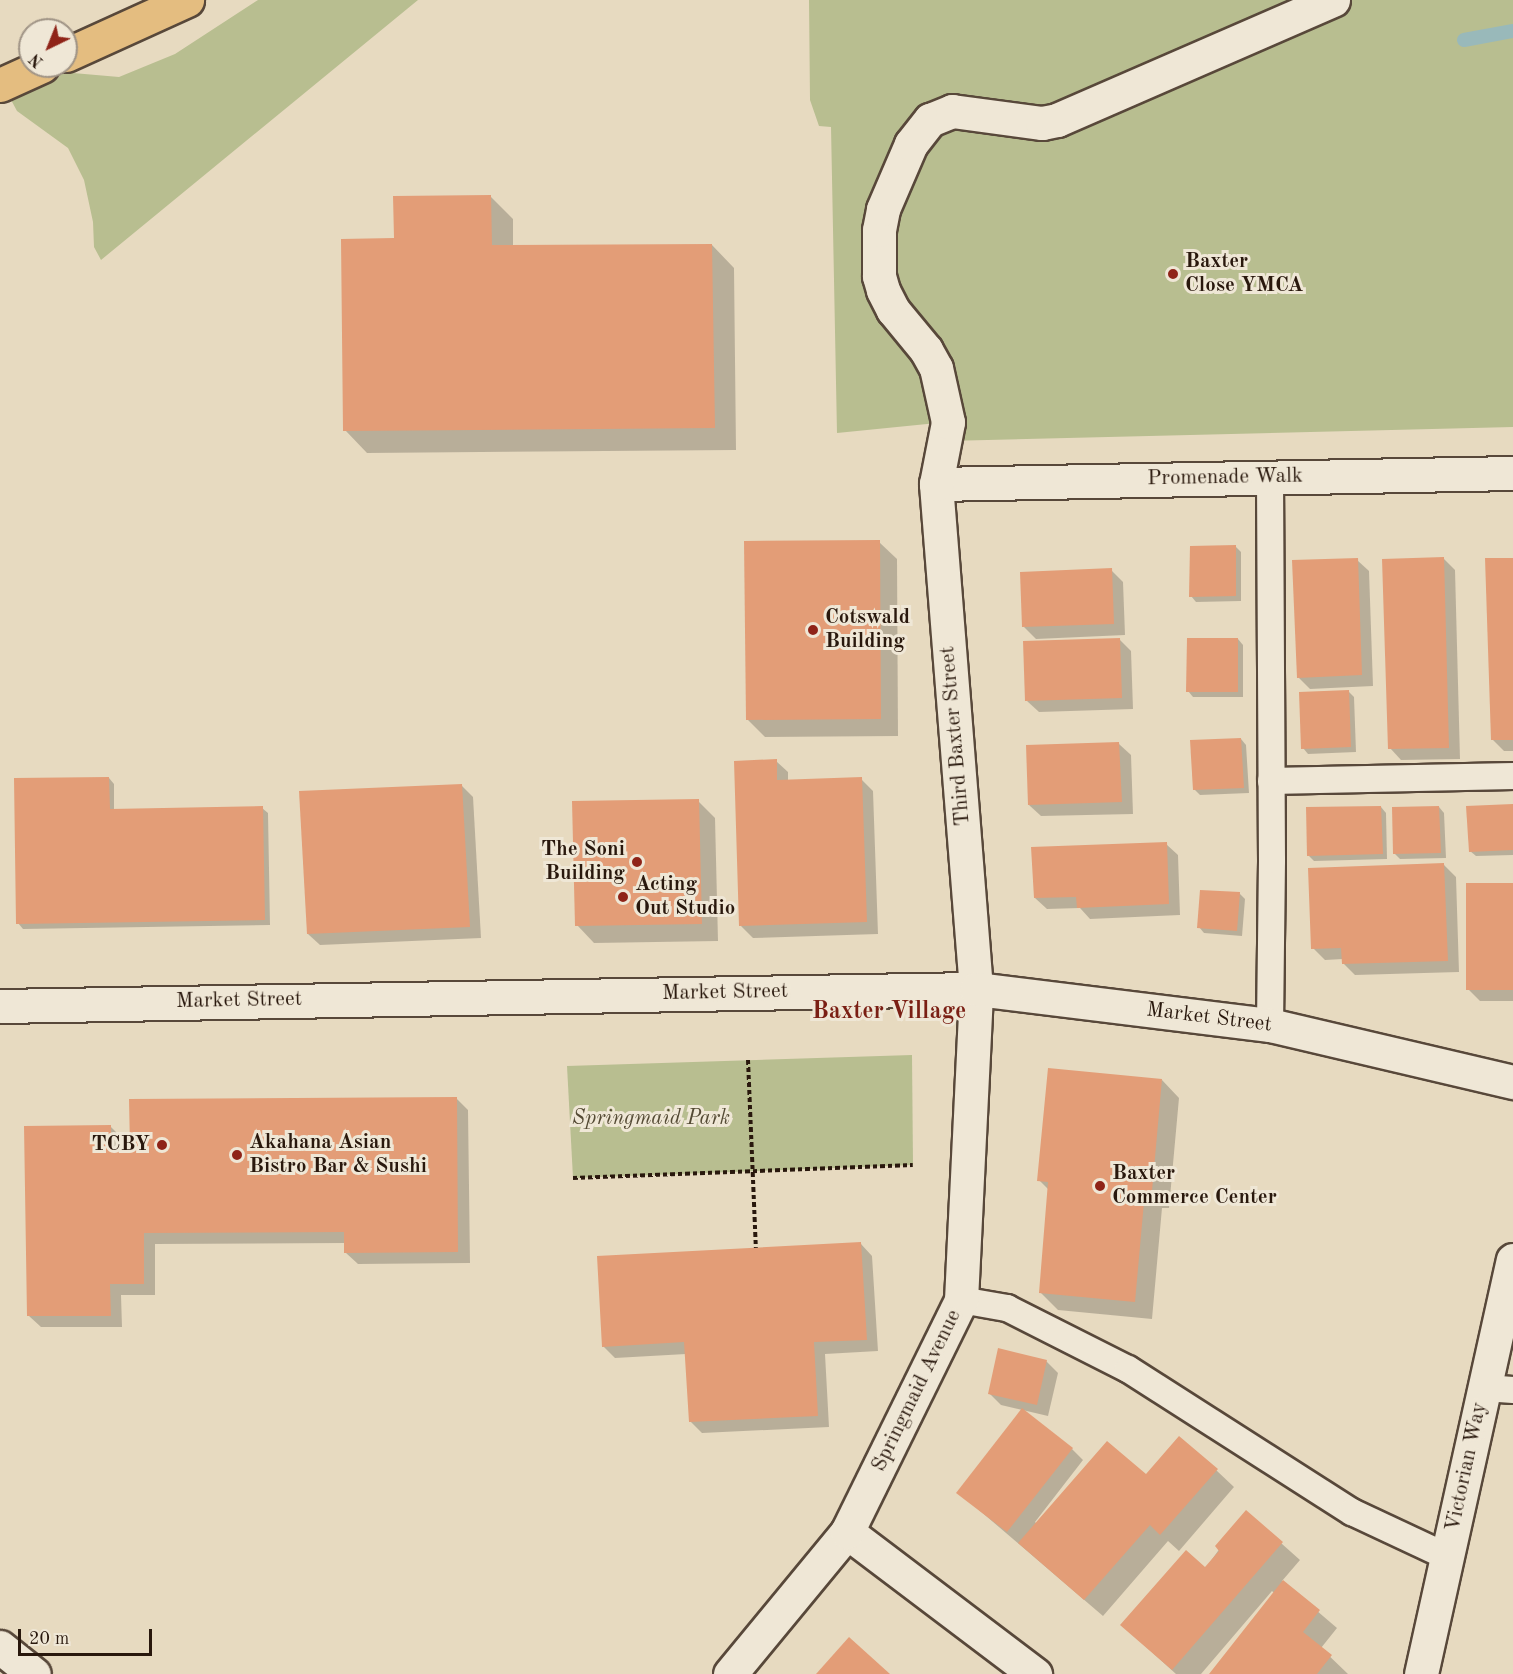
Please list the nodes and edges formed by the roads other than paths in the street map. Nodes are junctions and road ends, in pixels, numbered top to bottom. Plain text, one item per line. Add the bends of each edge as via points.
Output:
1 (187, 0) edge
2 (1333, 0) edge
3 (78, 50) edge
4 (18, 77) edge
5 (0, 85) edge
6 (1513, 473) edge
7 (1270, 477) junction
8 (936, 484) junction
9 (1513, 776) edge
10 (1271, 781) junction
11 (976, 989) junction
12 (0, 1006) edge
13 (1270, 1025) junction
14 (1513, 1082) edge
15 (1513, 1260) edge
16 (961, 1300) junction
17 (1499, 1389) edge
18 (847, 1532) junction
19 (1448, 1557) junction
20 (0, 1647) edge
21 (34, 1674) edge
22 (730, 1674) edge
23 (1035, 1674) edge
24 (1421, 1674) edge

1 - 3 highway
2 - 8 street, Third Baxter Street via 1057,120 1042,123 952,111 930,120 920,130 883,209 879,276 893,310 936,368 948,422
4 - 5 highway
6 - 7 street, Promenade Walk
7 - 8 street, Promenade Walk
7 - 10 lane
8 - 11 street, Third Baxter Street
9 - 10 lane
10 - 13 lane
11 - 12 street, Market Street
11 - 13 street, Market Street
11 - 16 street, Springmaid Avenue
13 - 14 street, Market Street
15 - 17 street, Victorian Way
16 - 18 street, Springmaid Avenue
16 - 19 lane via 1007,1308 1128,1369 1352,1512
17 - 19 street, Victorian Way
18 - 22 street, Springmaid Avenue
18 - 23 street
19 - 24 street, Victorian Way
20 - 21 street

